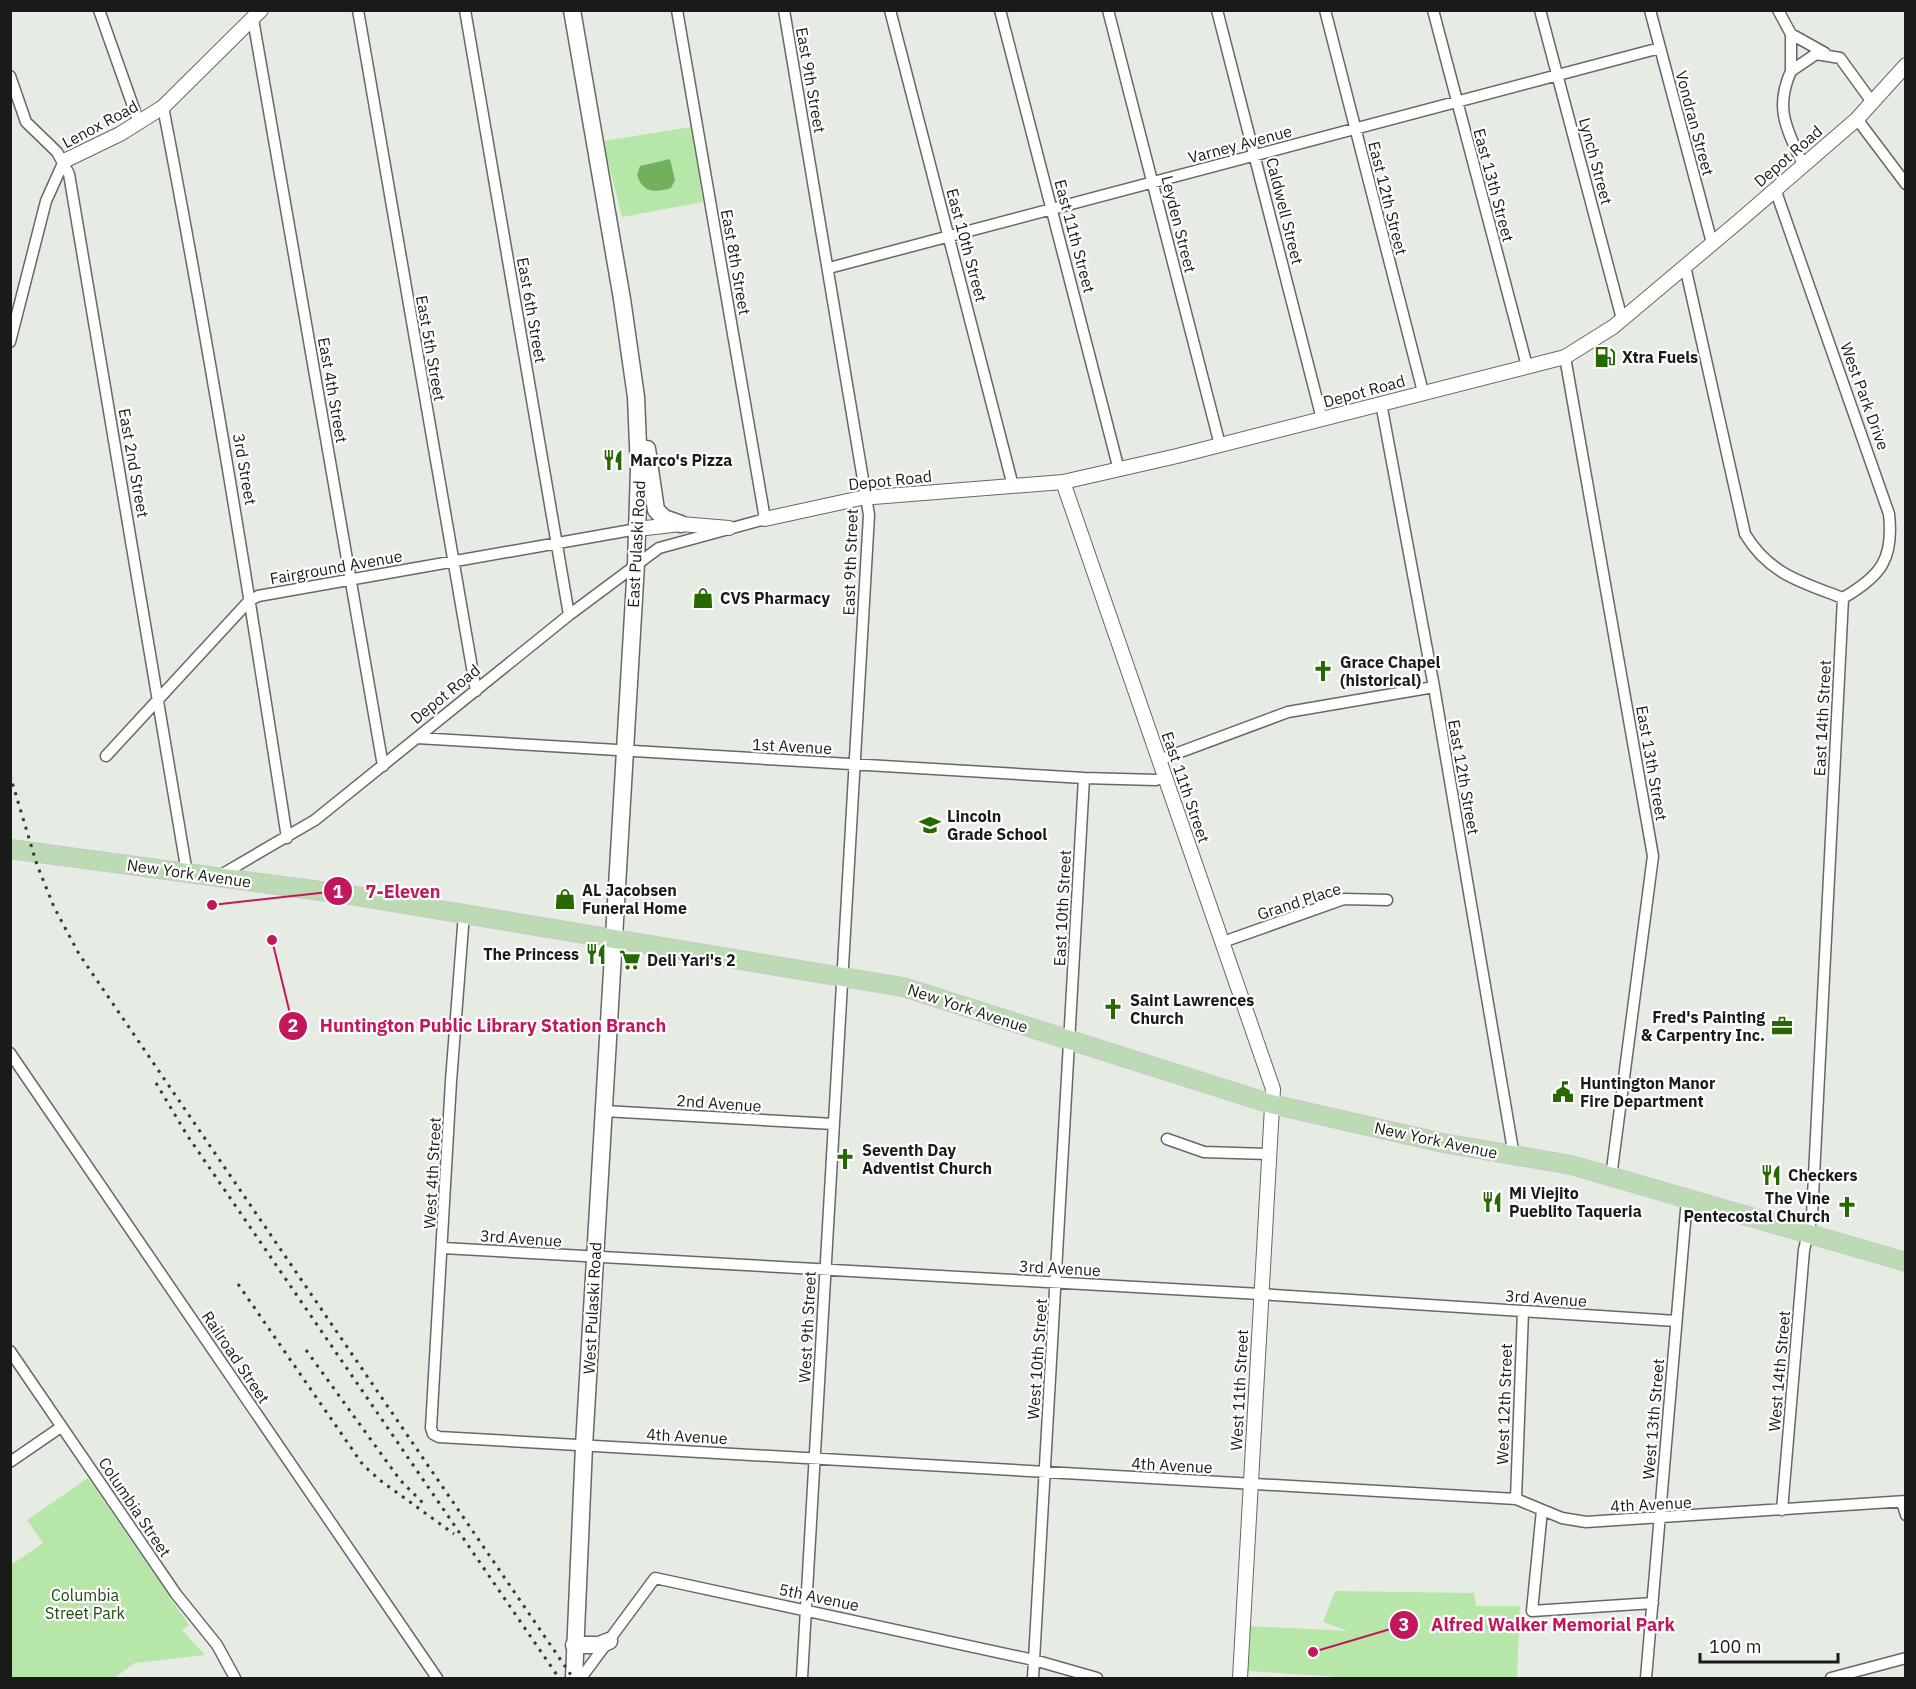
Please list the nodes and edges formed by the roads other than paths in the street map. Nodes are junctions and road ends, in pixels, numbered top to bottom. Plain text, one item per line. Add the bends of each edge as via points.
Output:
1 (99, 10) edge
2 (358, 10) edge
3 (465, 10) edge
4 (572, 10) edge
5 (677, 10) edge
6 (784, 10) edge
7 (890, 10) edge
8 (1000, 10) edge
9 (1108, 10) edge
10 (1217, 10) edge
11 (1325, 10) edge
12 (1433, 10) edge
13 (1540, 10) edge
14 (1650, 10) edge
15 (1778, 10) edge
16 (257, 15) edge
17 (1791, 34) junction
18 (1660, 48) junction
19 (1826, 54) junction
20 (1905, 65) edge
21 (1791, 71) junction
22 (1557, 75) junction
23 (10, 76) edge
24 (1872, 102) junction
25 (1457, 103) junction
26 (164, 107) junction
27 (1857, 119) junction
28 (138, 123) junction
29 (1355, 129) junction
30 (1255, 155) junction
31 (64, 161) junction
32 (1803, 165) junction
33 (1153, 183) junction
34 (1905, 184) edge
35 (1775, 189) junction
36 (1051, 210) junction
37 (950, 237) junction
38 (1712, 243) junction
39 (1685, 266) junction
40 (829, 268) junction
41 (1622, 319) junction
42 (10, 342) edge
43 (1565, 357) junction
44 (1527, 366) junction
45 (1423, 392) junction
46 (1381, 403) junction
47 (1322, 419) junction
48 (639, 440) junction
49 (1220, 445) junction
50 (1119, 470) junction
51 (1063, 482) junction
52 (1013, 486) junction
53 (867, 497) junction
54 (765, 519) junction
55 (681, 524) junction
56 (729, 528) junction
57 (637, 529) junction
58 (557, 544) junction
59 (454, 562) junction
60 (636, 564) junction
61 (351, 580) junction
62 (1843, 598) junction
63 (249, 602) junction
64 (569, 615) junction
65 (1434, 687) junction
66 (476, 691) junction
67 (159, 699) junction
68 (417, 738) junction
69 (624, 750) junction
70 (106, 756) dead end
71 (1159, 760) junction
72 (856, 764) junction
73 (382, 766) junction
74 (1084, 778) junction
75 (1164, 778) junction
76 (287, 838) junction
77 (10, 849) edge
78 (188, 873) junction
79 (217, 878) junction
80 (1387, 900) dead end
81 (464, 914) junction
82 (614, 938) junction
83 (1223, 942) junction
84 (842, 977) junction
85 (1070, 1041) junction
86 (10, 1053) edge
87 (1271, 1104) junction
88 (603, 1110) junction
89 (833, 1124) junction
90 (1167, 1139) dead end
91 (1267, 1154) junction
92 (1514, 1156) junction
93 (1611, 1177) junction
94 (1687, 1199) junction
95 (1808, 1234) junction
96 (443, 1248) junction
97 (596, 1258) junction
98 (1905, 1262) edge
99 (825, 1271) junction
100 (1056, 1283) junction
101 (1260, 1294) junction
102 (1523, 1311) junction
103 (1676, 1322) junction
104 (10, 1351) edge
105 (61, 1426) junction
106 (433, 1434) joint
107 (584, 1446) junction
108 (814, 1459) junction
109 (10, 1462) edge
110 (1045, 1473) junction
111 (1251, 1484) junction
112 (1516, 1499) junction
113 (1904, 1502) edge
114 (1542, 1510) junction
115 (1782, 1510) junction
116 (1905, 1515) edge
117 (1660, 1519) junction
118 (1653, 1603) junction
119 (805, 1609) junction
120 (609, 1641) junction
121 (574, 1645) junction
122 (1905, 1659) edge
123 (1034, 1660) junction
124 (235, 1678) edge
125 (437, 1678) edge
126 (574, 1678) edge
127 (581, 1678) edge
128 (802, 1678) edge
129 (1033, 1678) edge
130 (1097, 1678) edge
131 (1240, 1678) edge
132 (1646, 1678) edge
133 (1830, 1678) edge

1 - 28 street
2 - 59 street, East 5th Street
3 - 58 street, East 6th Street
4 - 48 main road, East Pulaski Road via 630,348
5 - 54 street, East 8th Street
6 - 40 street, East 9th Street
7 - 37 street, East 10th Street
8 - 36 street, East 11th Street
9 - 33 street, Leyden Street
10 - 30 street, Caldwell Street
11 - 29 street, East 12th Street
12 - 25 street, East 13th Street
13 - 22 street, Lynch Street
14 - 18 street, Vondran Street
15 - 17 street
16 - 26 street, Lenox Road
16 - 61 street, East 4th Street
17 - 19 street
17 - 21 street
18 - 22 street, Varney Avenue
18 - 38 street, Vondran Street
19 - 21 street via 1816,54
19 - 24 street via 1840,58
20 - 24 street, Depot Road
21 - 32 street via 1781,101 1784,122
22 - 25 street, Varney Avenue
22 - 41 street, Lynch Street
23 - 31 street, East 2nd Street via 26,122
24 - 27 street, Depot Road
25 - 29 street, Varney Avenue
25 - 44 street, East 13th Street
26 - 28 street, Lenox Road
26 - 63 street, 3rd Street via 216,387
27 - 32 street, Depot Road
27 - 34 street
28 - 31 street, Lenox Road
29 - 30 street, Varney Avenue
29 - 45 street, East 12th Street
30 - 33 street, Varney Avenue
30 - 47 street, Caldwell Street
31 - 42 street, Lenox Road via 46,201
31 - 67 street, East 2nd Street
32 - 35 street, Depot Road
33 - 36 street, Varney Avenue
33 - 49 street, Leyden Street
35 - 38 street, Depot Road
35 - 62 street, West Park Drive via 1890,514 1892,537 1885,561 1873,579
36 - 37 street, Varney Avenue
36 - 50 street, East 11th Street
37 - 40 street, Varney Avenue
37 - 52 street, East 10th Street
38 - 39 street, Depot Road
39 - 41 street, Depot Road
39 - 62 street via 1745,534 1757,553 1787,576
40 - 53 street, East 9th Street
41 - 43 street, Depot Road
43 - 44 street, Depot Road
43 - 93 street, East 13th Street via 1653,856
44 - 45 street, Depot Road
45 - 46 street, Depot Road
46 - 47 street, Depot Road
46 - 65 street, East 12th Street
47 - 49 street, Depot Road
48 - 55 main road via 648,450 656,510 664,518
48 - 57 main road, East Pulaski Road
49 - 50 street, Depot Road
50 - 51 street, Depot Road
51 - 52 street, Depot Road
51 - 71 street, East 11th Street
52 - 53 street, Depot Road
53 - 54 street, Depot Road
53 - 72 street, East 9th Street
54 - 56 street, Depot Road
55 - 56 street, Depot Road
55 - 57 street, Depot Road
56 - 60 street, Depot Road via 659,548
57 - 58 street, Fairground Avenue
57 - 60 main road, East Pulaski Road
58 - 59 street, Fairground Avenue
58 - 64 street, East 6th Street
59 - 61 street, Fairground Avenue
59 - 66 street, East 5th Street
60 - 64 street, Depot Road
60 - 69 main road, East Pulaski Road
61 - 63 street, Fairground Avenue via 258,596
61 - 73 street, East 4th Street
62 - 95 street, East 14th Street via 1816,1168
63 - 67 street, Fairground Avenue
63 - 76 street, 3rd Street
64 - 66 street, Depot Road
65 - 71 street via 1288,712
65 - 92 street, East 12th Street
66 - 68 street, Depot Road
67 - 70 street, Fairground Avenue
67 - 78 street, East 2nd Street
68 - 69 street, 1st Avenue
68 - 73 street, Depot Road
69 - 72 street, 1st Avenue
69 - 82 main road, East Pulaski Road
71 - 75 street, East 11th Street
72 - 74 street, 1st Avenue
72 - 84 street, East 9th Street
73 - 76 street, Depot Road
74 - 75 street, 1st Avenue
74 - 85 street, East 10th Street
75 - 83 street, East 11th Street
76 - 79 street, Depot Road
77 - 78 main road, New York Avenue
78 - 79 main road, New York Avenue
79 - 81 main road, New York Avenue
80 - 83 street, Grand Place via 1344,899
81 - 82 main road, New York Avenue
81 - 96 street, West 4th Street
82 - 84 main road, New York Avenue
82 - 88 main road, West Pulaski Road
83 - 87 street, East 11th Street via 1271,1082
84 - 85 main road, New York Avenue via 903,987
84 - 89 street, West 9th Street
85 - 87 main road, New York Avenue
85 - 100 street, West 10th Street
86 - 125 street, Railroad Street
87 - 91 street, West 11th Street
87 - 92 main road, New York Avenue
88 - 89 street, 2nd Avenue
88 - 97 main road, West Pulaski Road
89 - 99 street, West 9th Street
90 - 91 street via 1204,1152
91 - 101 street, West 11th Street
92 - 93 main road, New York Avenue via 1571,1165
93 - 94 main road, New York Avenue
94 - 95 main road, New York Avenue
94 - 103 street, West 13th Street
95 - 98 main road, New York Avenue
95 - 115 street, West 14th Street
96 - 97 street, 3rd Avenue
96 - 106 street, West 4th Street
97 - 99 street, 3rd Avenue
97 - 107 main road, West Pulaski Road
99 - 100 street, 3rd Avenue
99 - 108 street, West 9th Street
100 - 101 street, 3rd Avenue
100 - 110 street, West 10th Street
101 - 102 street, 3rd Avenue
101 - 111 street, West 11th Street
102 - 103 street, 3rd Avenue
102 - 112 street, West 12th Street
103 - 117 street, West 13th Street
104 - 105 street, Columbia Street
105 - 109 street
105 - 124 street, Columbia Street via 176,1594 217,1645
106 - 107 street, 4th Avenue
107 - 108 street, 4th Avenue
107 - 121 main road, West Pulaski Road
108 - 110 street, 4th Avenue
108 - 119 street, West 9th Street
110 - 111 street, 4th Avenue
110 - 123 street, West 10th Street
111 - 112 street, 4th Avenue
111 - 131 street, West 11th Street
112 - 114 street, 4th Avenue
113 - 115 street, 4th Avenue
113 - 116 street
114 - 117 street, 4th Avenue via 1574,1521
114 - 118 street via 1532,1611
115 - 117 street, 4th Avenue
117 - 118 street, West 13th Street
118 - 132 street, West 13th Street
119 - 120 street, 5th Avenue via 655,1578
119 - 123 street, 5th Avenue
119 - 128 street, West 9th Street
120 - 121 main road
120 - 127 street, 5th Avenue
121 - 126 main road, West Pulaski Road
122 - 133 street
123 - 129 street, West 10th Street
123 - 130 street, 5th Avenue

